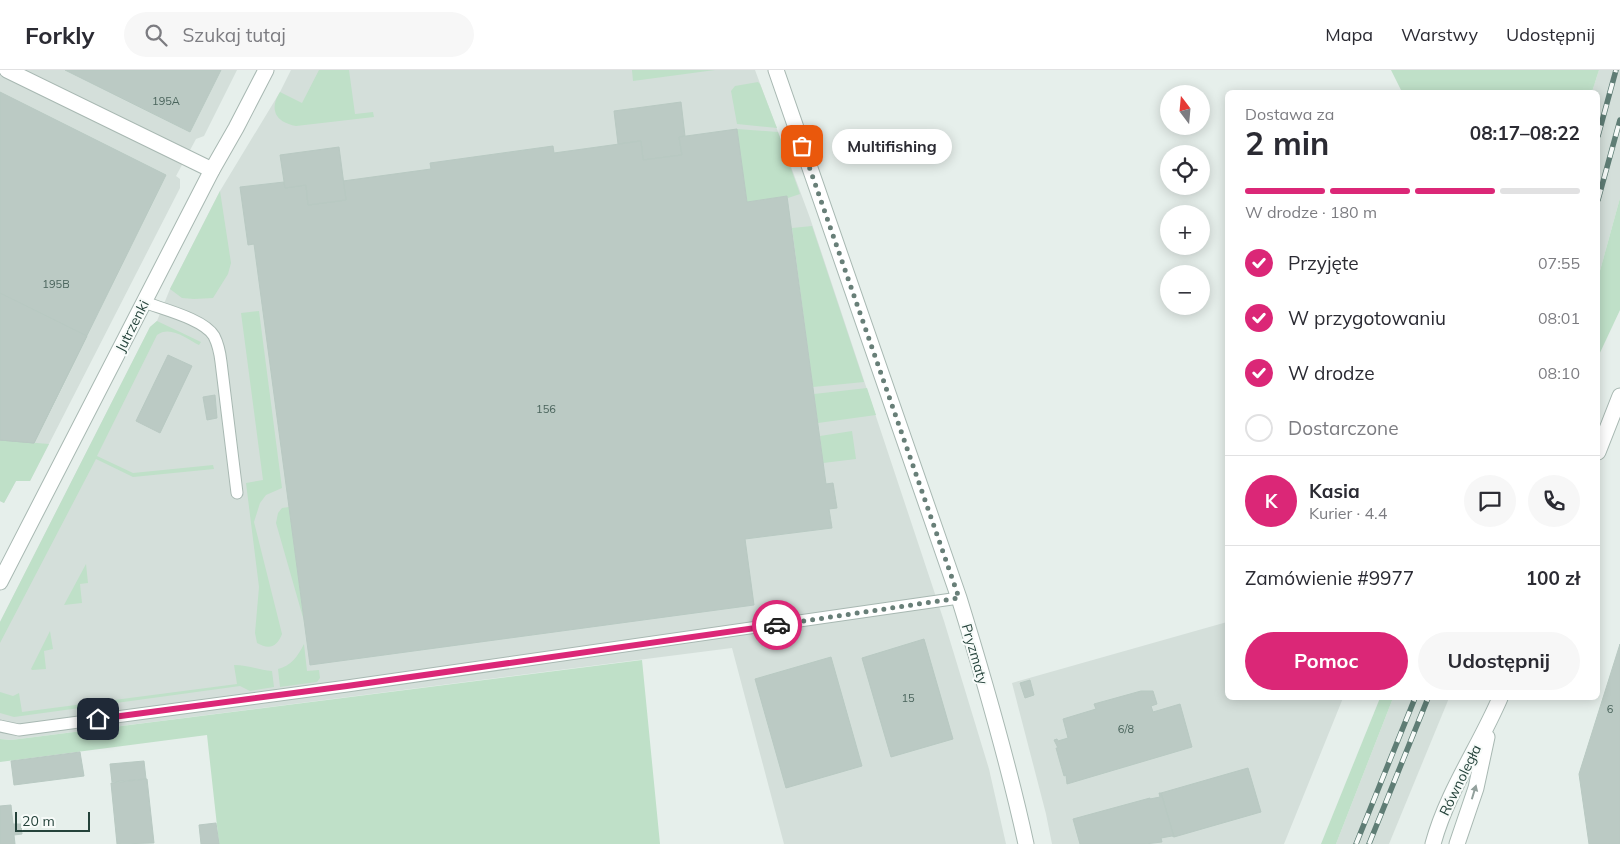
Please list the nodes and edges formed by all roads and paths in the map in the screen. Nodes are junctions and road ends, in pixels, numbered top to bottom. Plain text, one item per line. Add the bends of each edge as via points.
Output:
1 (7, 70) edge
2 (266, 70) edge
3 (776, 70) edge
4 (212, 170) junction
5 (144, 302) junction
6 (1620, 396) edge
7 (1600, 447) edge
8 (237, 493) dead end
9 (0, 582) edge
10 (959, 598) junction
11 (1499, 700) edge
12 (1491, 717) junction
13 (0, 726) edge
14 (1026, 844) edge
15 (1433, 844) edge
16 (1457, 844) edge

1 - 4 street
2 - 4 street, Jutrzenki
3 - 10 street, Pryzmaty
4 - 5 street, Jutrzenki
5 - 8 lane via 204,324 213,334 222,362
5 - 9 street, Jutrzenki
6 - 7 street
10 - 13 lane via 278,696 19,730
10 - 14 street, Pryzmaty
11 - 12 street, Równoległa
12 - 15 street, Równoległa via 1458,781
16 -> 12 street, Równoległa via 1476,788

